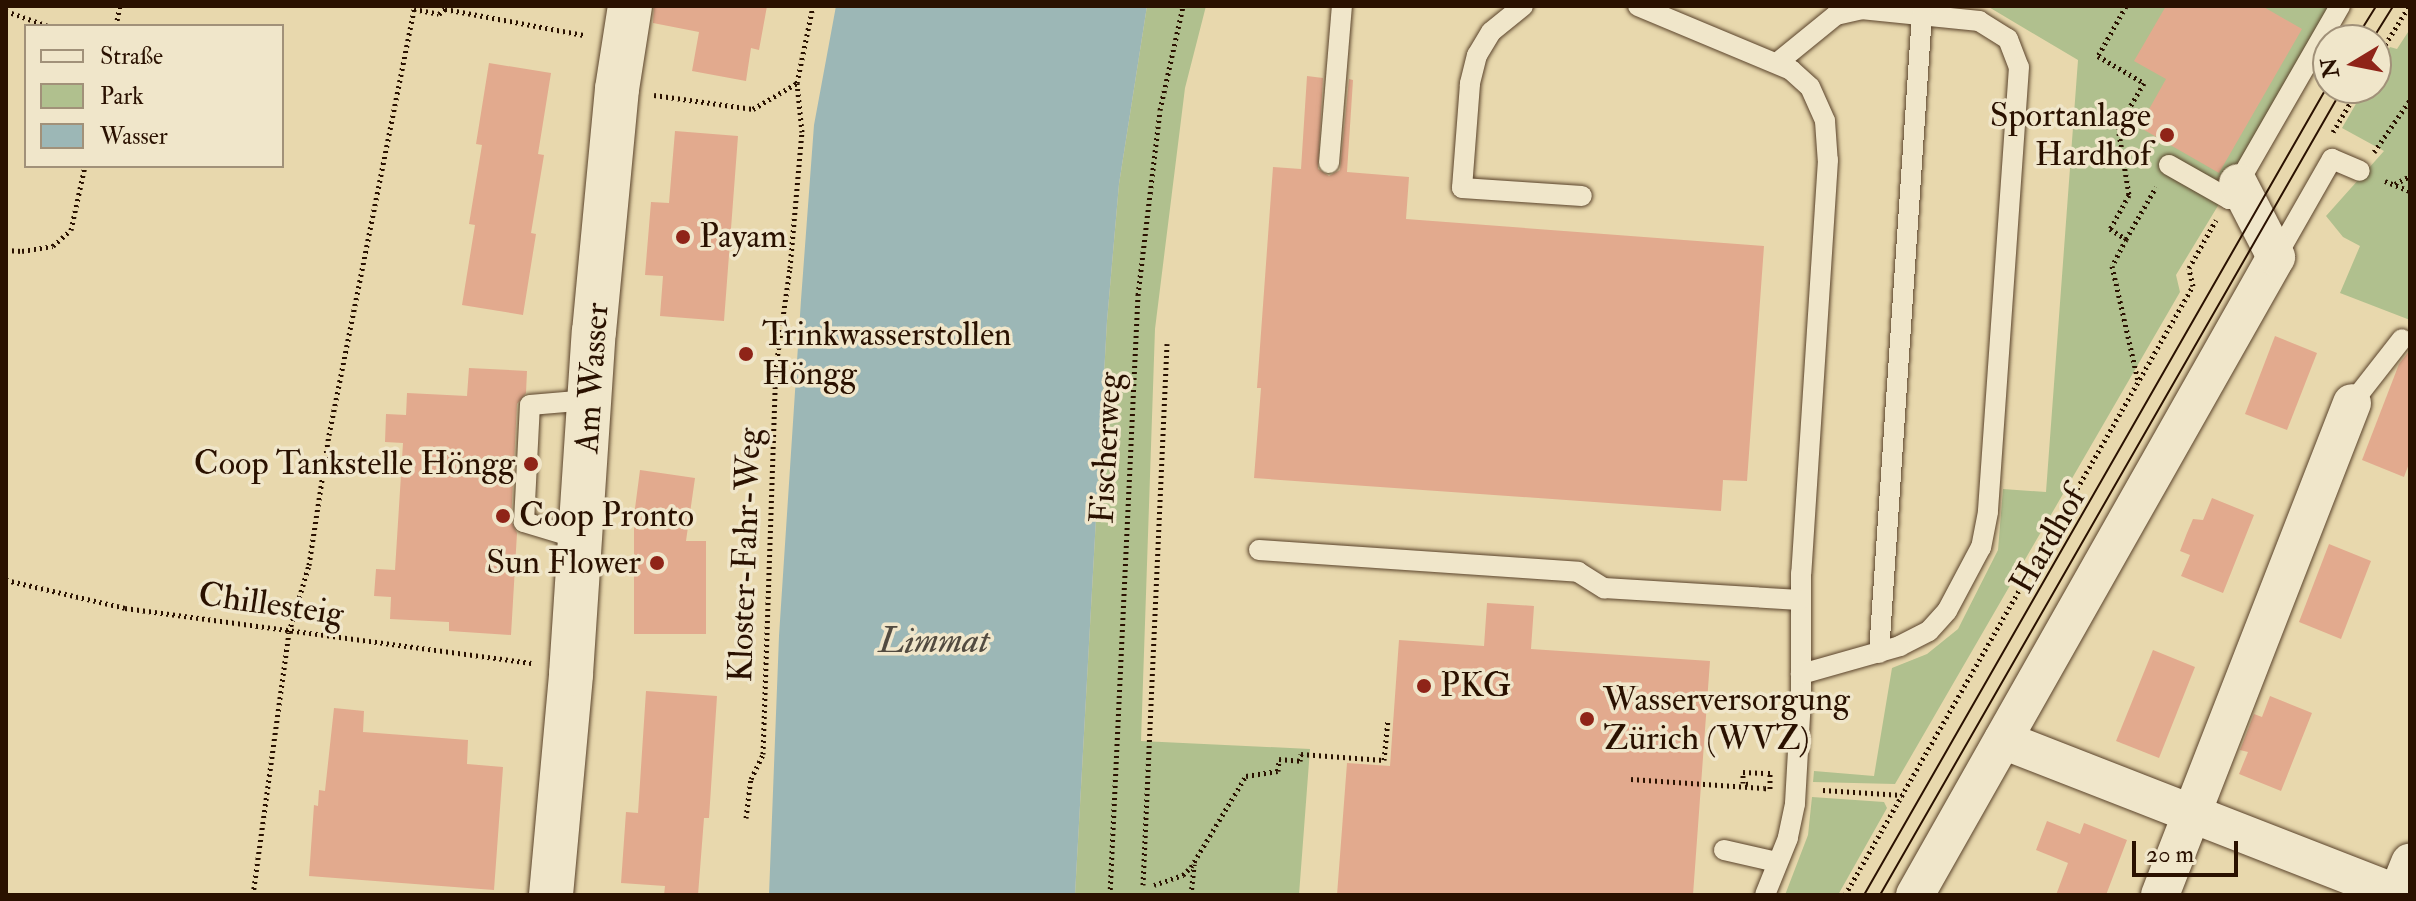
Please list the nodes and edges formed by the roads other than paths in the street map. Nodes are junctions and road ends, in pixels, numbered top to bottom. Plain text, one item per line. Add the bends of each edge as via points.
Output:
1 (630, 6) edge
2 (1342, 6) edge
3 (1523, 6) edge
4 (1638, 6) edge
5 (2340, 6) edge
6 (1922, 14) junction
7 (1777, 63) junction
8 (1329, 163) dead end
9 (2169, 165) dead end
10 (2360, 171) road end
11 (2233, 191) junction
12 (1582, 196) dead end
13 (2276, 257) junction
14 (2402, 339) dead end
15 (589, 400) junction
16 (2352, 403) joint
17 (580, 539) junction
18 (1259, 550) dead end
19 (1800, 600) junction
20 (1879, 653) junction
21 (1801, 674) junction
22 (2003, 740) junction
23 (2192, 813) junction
24 (1724, 850) dead end
25 (1777, 862) junction
26 (2402, 884) edge
27 (551, 895) edge
28 (1765, 895) edge
29 (1915, 895) edge
30 (2160, 895) edge

1 - 15 street, Am Wasser via 617,89
2 - 8 lane
3 - 12 lane via 1491,32 1477,55 1462,188
4 - 7 lane
5 - 11 lane
6 - 7 lane via 1843,12
6 - 20 lane
6 - 20 lane via 1968,18 2002,34 2016,51 2018,93 1984,536 1939,622 1916,639
7 - 19 lane via 1810,87 1827,138
9 - 11 lane
10 - 13 lane via 2332,159
11 - 13 street
13 - 22 street, Hardhof
14 - 16 lane
15 - 17 street, Am Wasser
15 - 17 lane via 530,405 524,522
16 - 23 street
17 - 27 street, Am Wasser
18 - 19 lane via 1578,572 1604,588
19 - 21 lane
20 - 21 lane
21 - 25 lane via 1795,804
22 - 23 street
22 - 29 street, Hardhof
23 - 26 street
23 - 30 street
24 - 25 lane
25 - 28 lane

